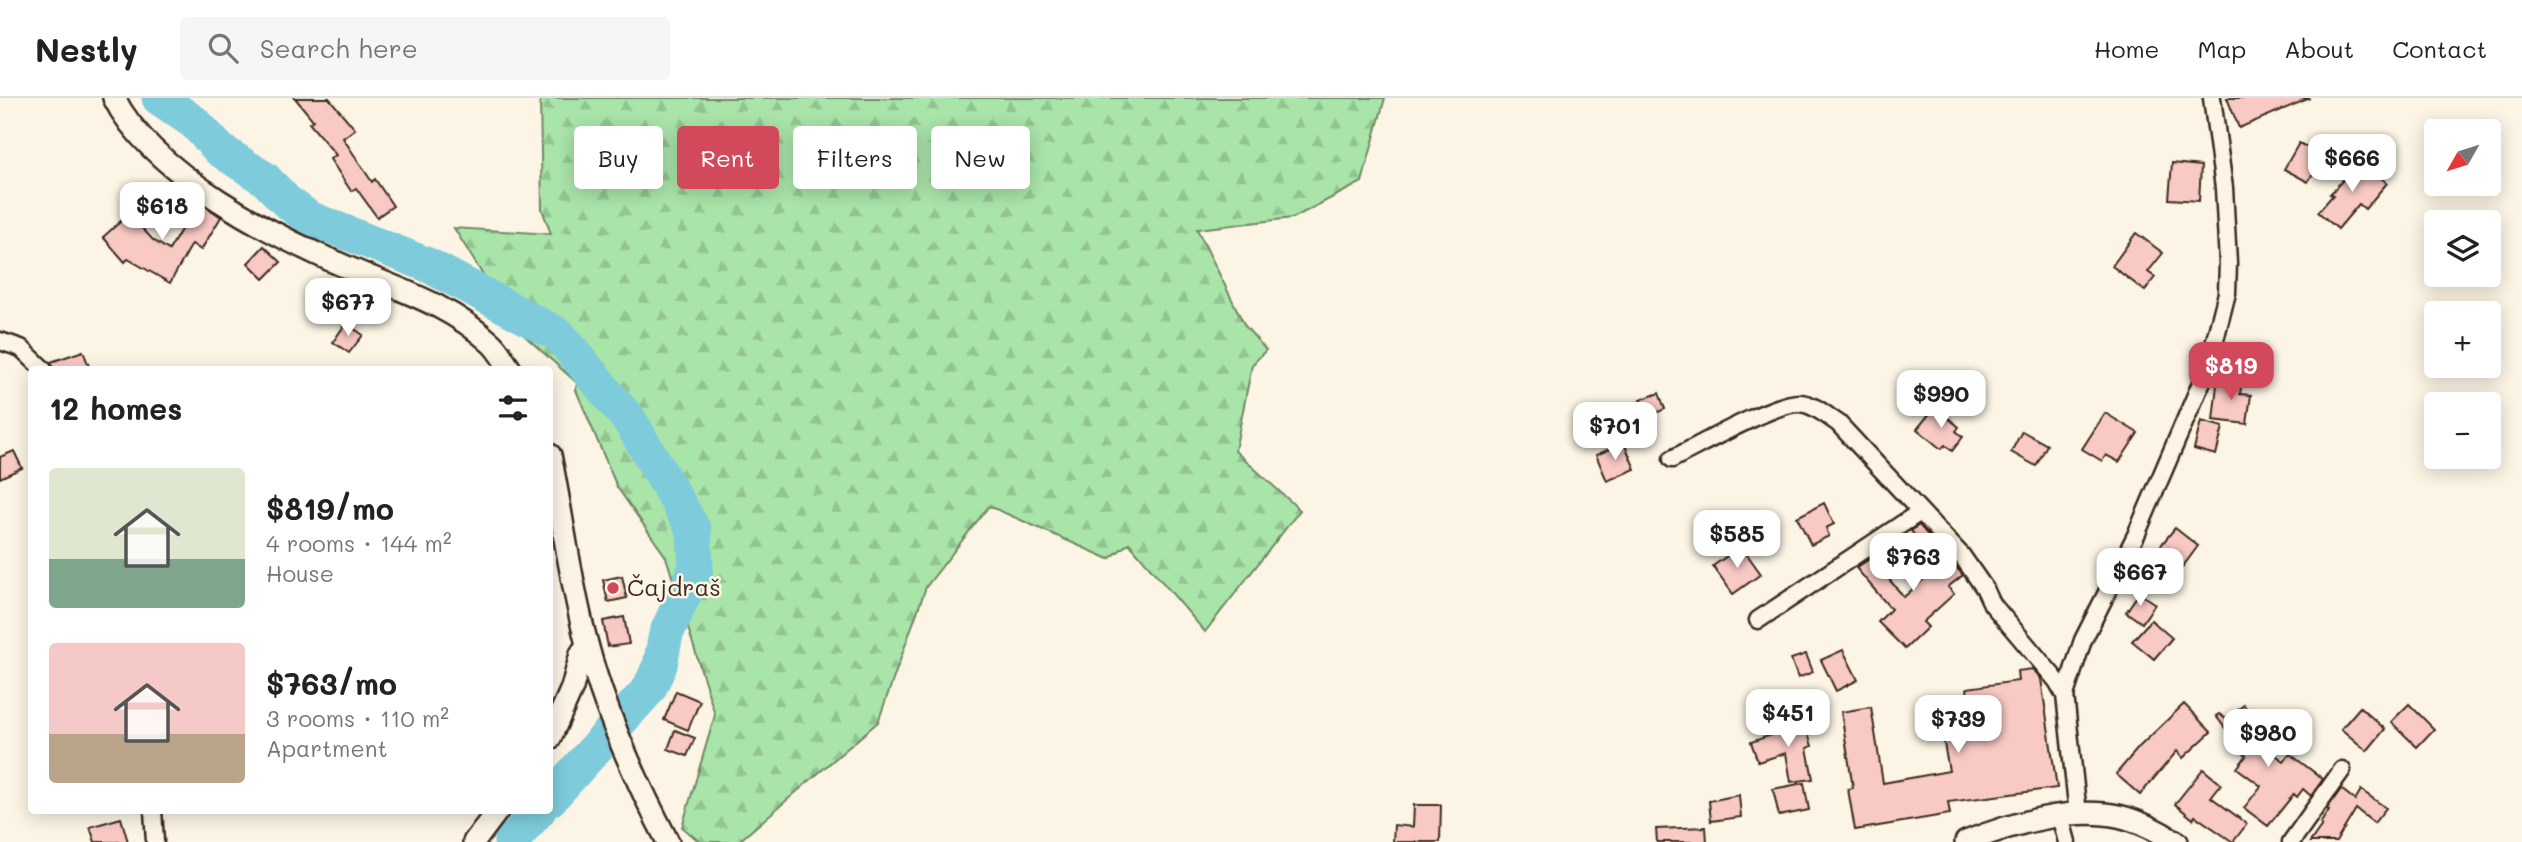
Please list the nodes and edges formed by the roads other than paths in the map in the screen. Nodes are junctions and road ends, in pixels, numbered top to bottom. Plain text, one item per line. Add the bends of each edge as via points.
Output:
1 (114, 98) edge
2 (2212, 98) edge
3 (0, 341) edge
4 (40, 366) edge
5 (508, 366) edge
6 (1672, 459) dead end
7 (553, 470) edge
8 (1920, 512) junction
9 (1758, 620) dead end
10 (587, 645) junction
11 (2065, 695) junction
12 (553, 731) edge
13 (2342, 770) dead end
14 (153, 814) edge
15 (495, 814) edge
16 (2069, 815) junction
17 (155, 842) edge
18 (474, 842) edge
19 (668, 842) edge
20 (1966, 842) edge
21 (2067, 842) edge
22 (2177, 842) edge
23 (2291, 842) edge

1 - 5 main road via 138,136 214,196 312,253 454,314 493,345
2 - 11 street via 2224,188 2227,293 2208,367 2136,535 2083,640
3 - 4 street via 20,348
6 - 8 street via 1773,409 1800,402 1838,423
7 - 10 main road
8 - 9 street
8 - 11 street via 1962,556 1992,604
10 - 12 main road
10 - 19 main road via 610,717
11 - 16 street
13 - 23 street
14 - 17 street
15 - 18 main road
16 - 20 main road
16 - 21 street
16 - 22 main road via 2119,816 2150,826

